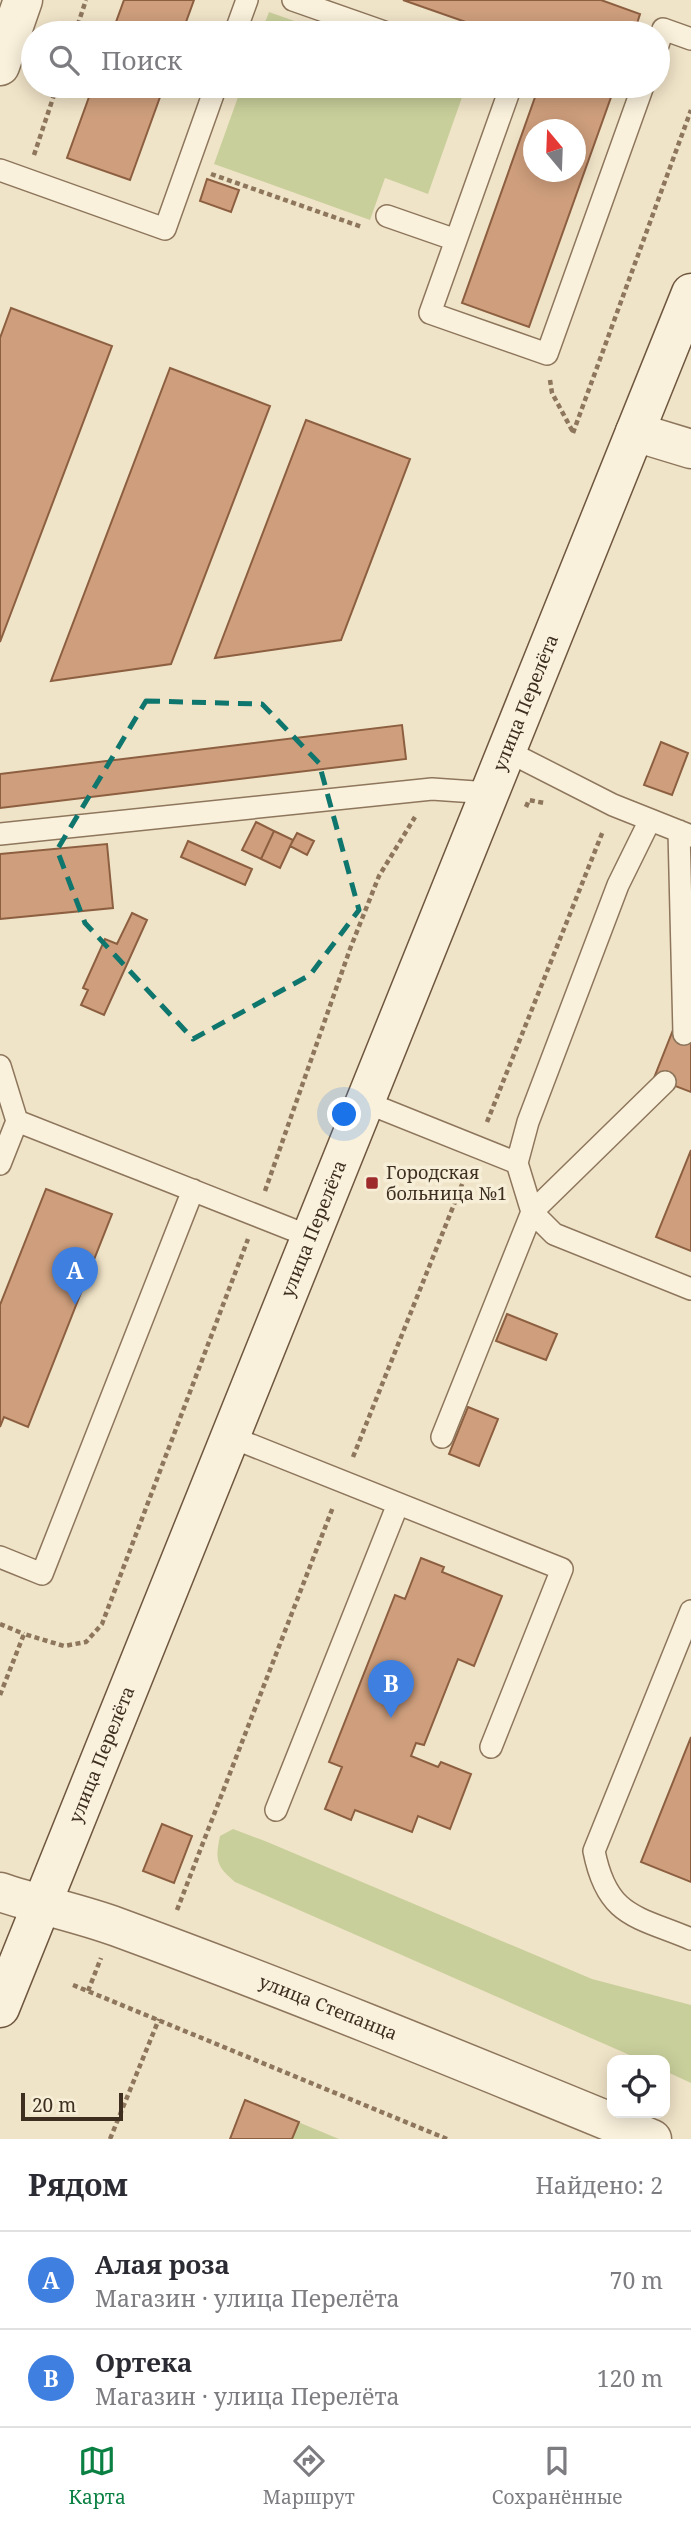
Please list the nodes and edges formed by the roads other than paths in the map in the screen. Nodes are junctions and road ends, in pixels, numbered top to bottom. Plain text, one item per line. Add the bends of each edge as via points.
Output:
1 (23, 0) edge
2 (247, 0) edge
3 (293, 0) edge
4 (239, 21) edge
5 (353, 21) edge
6 (670, 32) edge
7 (691, 39) edge
8 (0, 66) edge
9 (212, 98) edge
10 (506, 98) edge
11 (639, 98) edge
12 (0, 170) edge
13 (387, 216) dead end
14 (456, 240) junction
15 (691, 293) edge
16 (635, 432) junction
17 (691, 449) edge
18 (507, 751) junction
19 (490, 793) junction
20 (650, 820) junction
21 (685, 833) edge
22 (0, 834) edge
23 (684, 1034) dead end
24 (0, 1066) edge
25 (665, 1082) dead end
26 (365, 1102) junction
27 (17, 1121) junction
28 (517, 1163) junction
29 (0, 1164) edge
30 (193, 1190) junction
31 (532, 1212) junction
32 (312, 1237) junction
33 (691, 1289) edge
34 (231, 1437) junction
35 (442, 1437) dead end
36 (398, 1504) junction
37 (0, 1558) edge
38 (691, 1611) edge
39 (491, 1746) dead end
40 (276, 1810) dead end
41 (0, 1892) edge
42 (41, 1906) junction
43 (691, 1939) edge
44 (0, 2008) edge
45 (652, 2139) edge

1 - 8 main road
2 - 4 lane
3 - 5 lane
6 - 7 lane
9 - 12 lane via 165,229
10 - 14 lane
11 - 14 lane via 547,354 430,313
13 - 14 lane
15 - 16 main road, улица Перелёта
16 - 17 main road
16 - 18 main road, улица Перелёта
18 - 19 main road, улица Перелёта
18 - 20 lane
19 - 22 lane via 432,789
19 - 26 main road, улица Перелёта
20 - 21 lane
20 - 28 lane via 618,885 528,1122
21 - 23 lane
24 - 27 lane
25 - 31 lane
26 - 28 lane
26 - 32 main road, улица Перелёта
27 - 29 lane
27 - 30 lane
28 - 31 lane
30 - 32 lane
30 - 37 lane via 42,1574
31 - 33 lane via 554,1234
31 - 35 lane
32 - 34 main road, улица Перелёта
34 - 36 lane
34 - 42 main road, улица Перелёта
36 - 39 lane via 562,1569
36 - 40 lane
38 - 43 lane via 594,1852 609,1896 624,1911
41 - 42 main road, улица Степанца
42 - 44 main road, улица Перелёта
42 - 45 main road, улица Степанца via 114,1925

